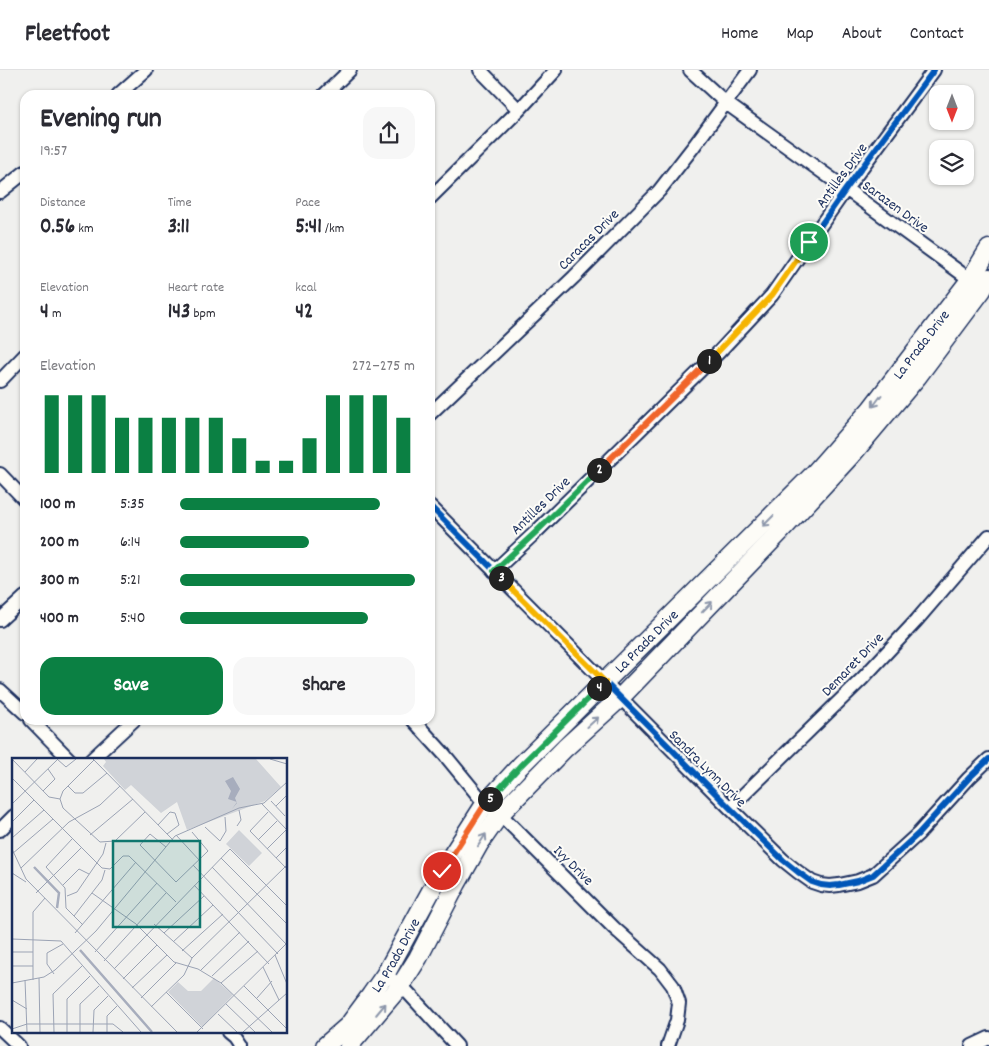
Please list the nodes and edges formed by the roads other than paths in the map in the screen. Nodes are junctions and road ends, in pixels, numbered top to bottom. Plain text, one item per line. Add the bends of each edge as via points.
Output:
1 (146, 70) edge
2 (350, 70) edge
3 (480, 70) edge
4 (556, 70) edge
5 (690, 70) edge
6 (750, 70) edge
7 (934, 70) edge
8 (124, 90) edge
9 (329, 90) edge
10 (726, 104) junction
11 (519, 110) junction
12 (20, 176) edge
13 (846, 189) junction
14 (0, 192) edge
15 (435, 193) edge
16 (989, 249) edge
17 (983, 286) edge
18 (20, 360) edge
19 (0, 381) edge
20 (435, 409) edge
21 (0, 474) edge
22 (20, 495) edge
23 (435, 511) edge
24 (989, 536) edge
25 (494, 571) junction
26 (20, 602) edge
27 (0, 620) edge
28 (605, 682) junction
29 (0, 690) edge
30 (620, 698) junction
31 (20, 709) edge
32 (37, 725) edge
33 (129, 725) edge
34 (417, 725) edge
35 (68, 758) edge
36 (93, 758) edge
37 (989, 759) edge
38 (485, 804) junction
39 (730, 808) junction
40 (500, 814) junction
41 (442, 871) junction
42 (457, 883) junction
43 (385, 975) junction
44 (401, 985) junction
45 (0, 1028) edge
46 (230, 1034) edge
47 (989, 1038) edge
48 (19, 1046) edge
49 (240, 1046) edge
50 (325, 1046) edge
51 (349, 1046) edge
52 (457, 1046) edge
53 (668, 1046) edge
54 (972, 1046) edge

1 - 8 street
2 - 9 street
3 - 11 street
4 - 11 street
5 - 10 street, Sarazen Drive
6 - 10 street, Caracas Drive
7 - 13 street, Antilles Drive
10 - 13 street, Sarazen Drive
10 - 20 street, Caracas Drive via 658,191 574,277
11 - 15 street
12 - 14 street
13 - 17 street, Sarazen Drive
13 - 25 street, Antilles Drive via 778,287 719,352
16 - 17 main road, La Prada Drive
17 -> 28 main road, La Prada Drive via 812,476
30 -> 17 main road, La Prada Drive via 854,452 917,377
18 - 19 street
21 - 22 street
23 - 25 street, Sandra Lynn Drive
24 - 39 street, Demaret Drive via 862,679
25 - 28 street, Sandra Lynn Drive
26 - 27 street
28 - 30 street, Sandra Lynn Drive
28 - 38 main road, La Prada Drive
29 - 31 street
30 - 39 street, Sandra Lynn Drive
40 -> 30 main road, La Prada Drive
32 - 35 street
33 - 36 street
34 - 38 street, Ivy Drive
37 - 39 street, Sandra Lynn Drive via 918,834 873,875 840,885 812,882 783,860
38 - 40 street, Ivy Drive
38 - 41 main road, La Prada Drive
42 -> 40 main road, La Prada Drive
40 - 53 street, Ivy Drive via 614,928 660,969 673,986 679,1003
41 - 42 main road
41 - 43 main road, La Prada Drive
42 - 44 main road, La Prada Drive
43 - 44 street
43 - 50 main road, La Prada Drive via 348,1026
51 -> 44 main road, La Prada Drive
44 - 52 street
45 - 48 street
46 - 49 street
47 - 54 street

